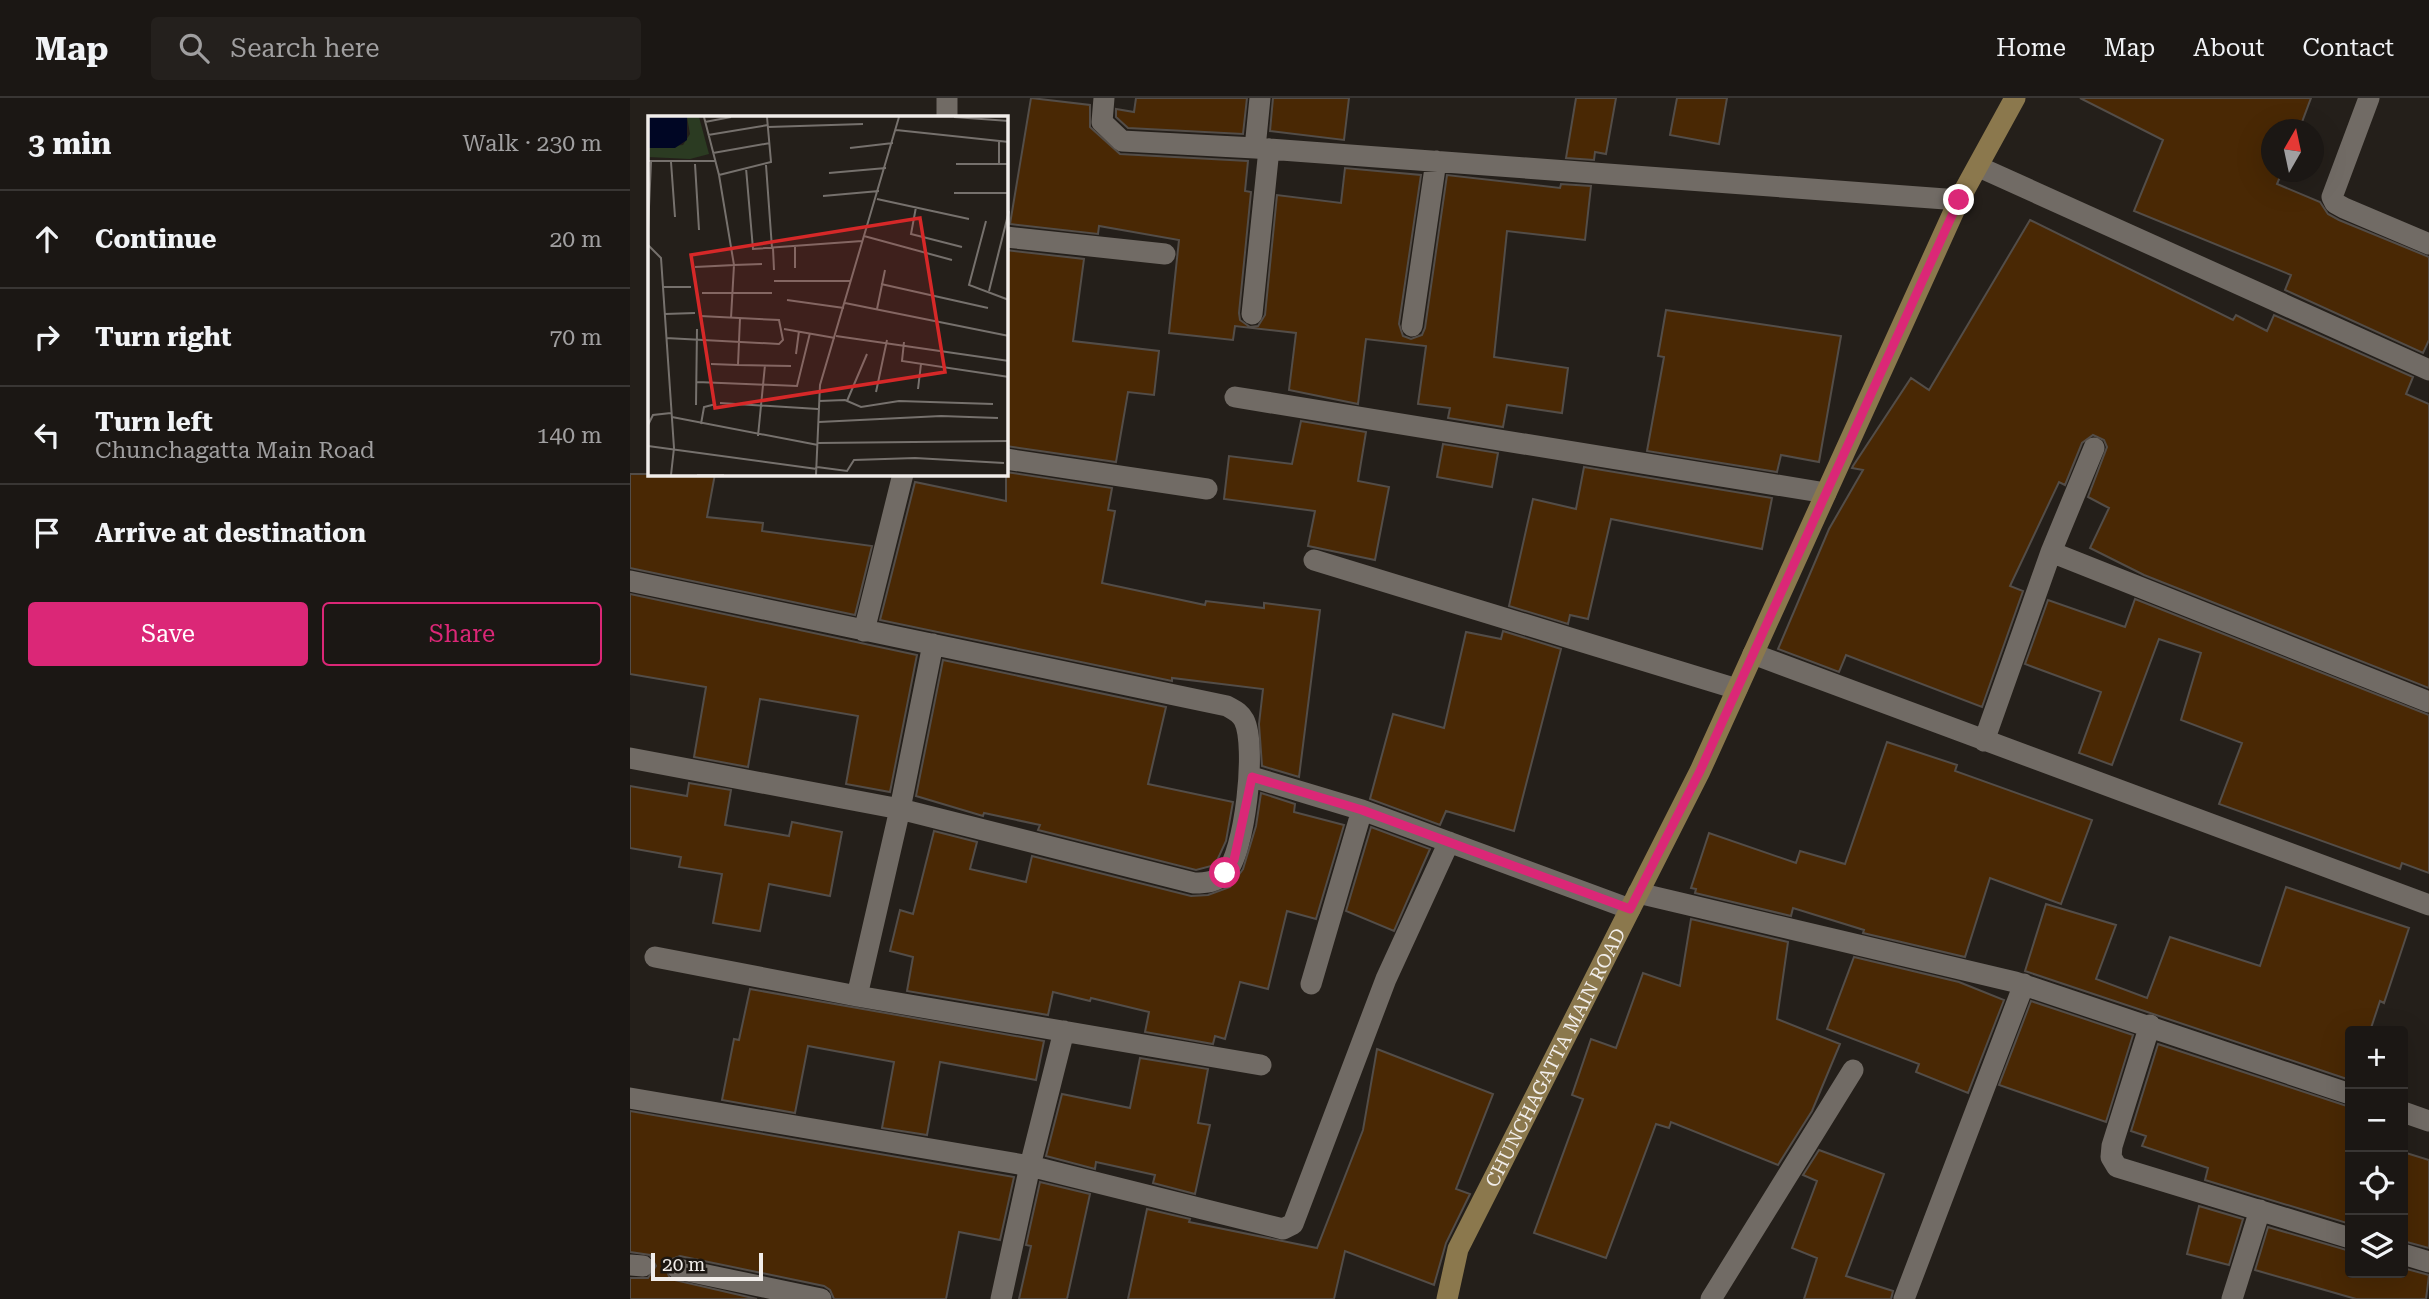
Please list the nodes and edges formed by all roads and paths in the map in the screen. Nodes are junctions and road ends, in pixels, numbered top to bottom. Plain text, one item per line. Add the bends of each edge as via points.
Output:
1 (947, 98) edge
2 (1104, 98) edge
3 (1260, 98) edge
4 (2014, 98) edge
5 (2369, 98) edge
6 (947, 116) edge
7 (1262, 148) junction
8 (1436, 161) junction
9 (1979, 167) junction
10 (1959, 200) junction
11 (1008, 237) edge
12 (2429, 244) edge
13 (1165, 254) dead end
14 (1252, 314) dead end
15 (1412, 326) dead end
16 (2429, 370) edge
17 (1235, 397) dead end
18 (2094, 448) dead end
19 (1008, 458) edge
20 (903, 476) edge
21 (1206, 489) dead end
22 (1826, 493) junction
23 (2051, 552) junction
24 (1314, 560) dead end
25 (630, 581) edge
26 (864, 631) junction
27 (933, 644) junction
28 (1753, 654) junction
29 (1737, 689) junction
30 (2429, 702) edge
31 (1984, 741) junction
32 (630, 758) edge
33 (1252, 777) junction
34 (900, 809) junction
35 (1362, 810) junction
36 (1450, 842) junction
37 (1634, 901) junction
38 (2429, 905) edge
39 (655, 957) dead end
40 (1311, 984) dead end
41 (2024, 984) junction
42 (857, 996) junction
43 (2150, 1025) junction
44 (1064, 1031) junction
45 (1261, 1065) dead end
46 (1853, 1070) dead end
47 (2345, 1092) edge
48 (630, 1098) edge
49 (2408, 1114) edge
50 (2429, 1121) edge
51 (1030, 1166) junction
52 (2260, 1210) junction
53 (2345, 1236) edge
54 (2408, 1256) edge
55 (2429, 1262) edge
56 (678, 1269) dead end
57 (821, 1299) edge
58 (1001, 1299) edge
59 (1447, 1299) edge
60 (1711, 1299) edge
61 (1904, 1299) edge
62 (2232, 1299) edge

1 - 6 street
2 - 7 street via 1102,122 1122,141
3 - 7 street
4 - 9 street, CHUNCHAGATTA MAIN ROAD
5 - 12 street via 2332,197 2344,208
7 - 8 street
7 - 14 street
8 - 10 street
8 - 15 street
9 - 10 street, CHUNCHAGATTA MAIN ROAD
9 - 16 street
10 - 22 street, CHUNCHAGATTA MAIN ROAD
11 - 13 street
17 - 22 street
18 - 23 street
19 - 21 street
20 - 26 street
22 - 28 street, CHUNCHAGATTA MAIN ROAD
23 - 30 street
23 - 31 street
24 - 29 street
25 - 26 street
26 - 27 street
27 - 33 street via 1227,706 1245,722
27 - 34 street
28 - 29 street, CHUNCHAGATTA MAIN ROAD
28 - 31 street
29 - 37 street, CHUNCHAGATTA MAIN ROAD
31 - 38 street
32 - 34 street
33 - 34 street via 1234,860 1212,883 1194,883
33 - 35 street
34 - 42 street
35 - 36 street
35 - 40 street
36 - 37 street
36 - 51 street via 1386,979 1293,1224 1283,1229
37 - 41 street
37 - 59 street, CHUNCHAGATTA MAIN ROAD via 1458,1249
39 - 42 street
41 - 43 street
41 - 61 street
42 - 44 street
43 - 47 street
43 - 52 street via 2111,1157 2117,1167
44 - 45 street
44 - 51 street
46 - 60 street
48 - 51 street
49 - 50 street
51 - 58 street
52 - 53 street
52 - 62 street
54 - 55 street
56 - 57 street

